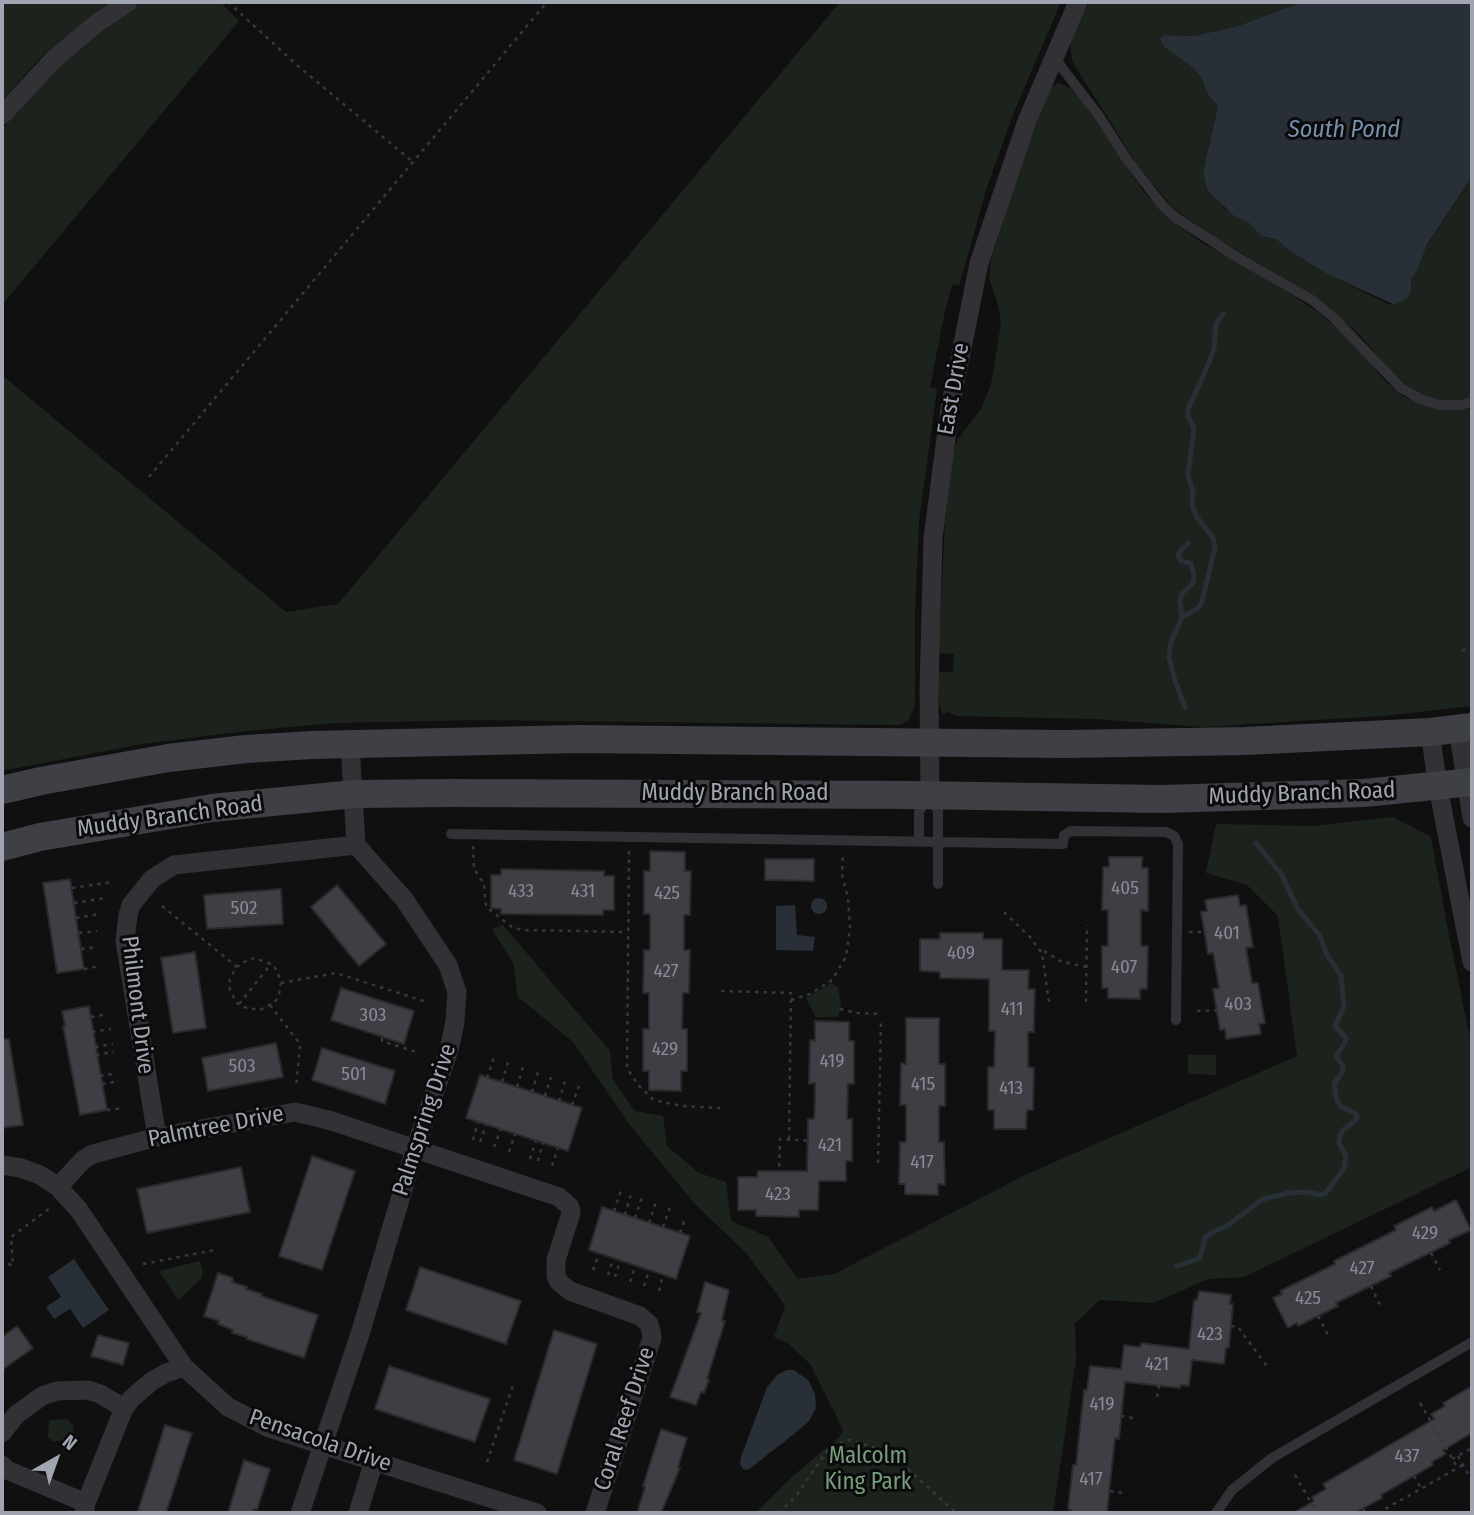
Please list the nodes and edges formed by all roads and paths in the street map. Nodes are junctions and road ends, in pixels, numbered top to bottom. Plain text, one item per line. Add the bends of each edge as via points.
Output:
1 (128, 2) edge
2 (228, 2) edge
3 (547, 2) edge
4 (1078, 2) edge
5 (1053, 56) junction
6 (2, 115) edge
7 (413, 162) junction
8 (1472, 402) edge
9 (149, 477) dead end
10 (1472, 649) edge
11 (1462, 650) dead end
12 (1453, 729) edge
13 (351, 744) junction
14 (929, 744) junction
15 (1469, 783) edge
16 (1438, 787) junction
17 (2, 790) edge
18 (354, 794) junction
19 (930, 796) junction
20 (1472, 817) edge
21 (451, 834) dead end
22 (473, 834) junction
23 (629, 837) junction
24 (919, 842) junction
25 (938, 842) junction
26 (356, 845) junction
27 (2, 847) edge
28 (843, 850) dead end
29 (113, 882) dead end
30 (938, 884) dead end
31 (72, 888) dead end
32 (105, 898) dead end
33 (74, 902) dead end
34 (162, 906) dead end
35 (1004, 912) dead end
36 (99, 914) dead end
37 (76, 918) dead end
38 (1087, 925) dead end
39 (97, 931) dead end
40 (627, 932) junction
41 (1198, 932) dead end
42 (1210, 932) dead end
43 (79, 933) dead end
44 (98, 947) dead end
45 (1039, 947) junction
46 (81, 949) dead end
47 (1472, 962) edge
48 (271, 964) junction
49 (100, 966) dead end
50 (237, 967) junction
51 (1087, 967) junction
52 (85, 969) dead end
53 (281, 983) junction
54 (722, 991) dead end
55 (791, 1000) junction
56 (427, 1002) dead end
57 (1049, 1002) dead end
58 (1086, 1002) dead end
59 (239, 1004) junction
60 (270, 1005) junction
61 (840, 1009) dead end
62 (1222, 1010) dead end
63 (1197, 1012) dead end
64 (108, 1014) dead end
65 (881, 1014) dead end
66 (91, 1017) dead end
67 (1176, 1020) dead end
68 (881, 1021) dead end
69 (111, 1029) dead end
70 (92, 1032) dead end
71 (382, 1038) dead end
72 (113, 1044) dead end
73 (95, 1047) dead end
74 (114, 1052) dead end
75 (415, 1052) dead end
76 (96, 1055) dead end
77 (494, 1057) dead end
78 (508, 1062) dead end
79 (523, 1067) dead end
80 (538, 1072) dead end
81 (117, 1073) dead end
82 (100, 1076) dead end
83 (551, 1077) dead end
84 (487, 1078) dead end
85 (565, 1081) dead end
86 (119, 1082) dead end
87 (502, 1082) dead end
88 (102, 1084) dead end
89 (579, 1086) dead end
90 (296, 1087) dead end
91 (517, 1087) dead end
92 (532, 1092) dead end
93 (545, 1096) dead end
94 (559, 1101) dead end
95 (572, 1105) dead end
96 (123, 1108) dead end
97 (720, 1108) dead end
98 (107, 1110) dead end
99 (478, 1122) dead end
100 (486, 1125) dead end
101 (500, 1129) dead end
102 (515, 1134) dead end
103 (157, 1137) junction
104 (472, 1140) dead end
105 (789, 1140) junction
106 (536, 1141) dead end
107 (812, 1141) dead end
108 (480, 1142) dead end
109 (543, 1143) dead end
110 (494, 1147) dead end
111 (558, 1148) dead end
112 (415, 1149) junction
113 (509, 1152) dead end
114 (530, 1159) dead end
115 (538, 1161) dead end
116 (878, 1163) dead end
117 (2, 1165) edge
118 (552, 1166) dead end
119 (779, 1175) dead end
120 (58, 1187) junction
121 (621, 1190) dead end
122 (632, 1194) dead end
123 (642, 1197) dead end
124 (656, 1202) dead end
125 (670, 1206) dead end
126 (50, 1208) dead end
127 (614, 1211) dead end
128 (625, 1215) dead end
129 (635, 1218) dead end
130 (685, 1219) dead end
131 (649, 1223) dead end
132 (663, 1227) dead end
133 (680, 1233) dead end
134 (215, 1250) dead end
135 (1431, 1253) dead end
136 (598, 1254) dead end
137 (613, 1259) dead end
138 (620, 1261) dead end
139 (143, 1264) dead end
140 (8, 1265) dead end
141 (635, 1266) dead end
142 (593, 1270) dead end
143 (649, 1270) dead end
144 (1440, 1270) dead end
145 (608, 1275) dead end
146 (663, 1275) dead end
147 (615, 1277) dead end
148 (630, 1282) dead end
149 (644, 1286) dead end
150 (1371, 1286) dead end
151 (659, 1291) dead end
152 (1380, 1305) dead end
153 (1318, 1316) dead end
154 (649, 1324) joint
155 (1231, 1326) dead end
156 (1328, 1335) dead end
157 (1472, 1342) edge
158 (184, 1367) junction
159 (1269, 1369) dead end
160 (513, 1385) dead end
161 (1159, 1385) dead end
162 (1157, 1396) dead end
163 (1420, 1403) dead end
164 (124, 1408) junction
165 (1121, 1416) dead end
166 (1133, 1418) dead end
167 (2, 1433) edge
168 (323, 1445) junction
169 (1472, 1448) edge
170 (1458, 1456) junction
171 (1452, 1459) junction
172 (374, 1461) junction
173 (487, 1462) dead end
174 (2, 1465) edge
175 (1463, 1465) junction
176 (1457, 1468) junction
177 (1295, 1475) dead end
178 (1414, 1476) dead end
179 (1472, 1481) edge
180 (1421, 1488) junction
181 (1110, 1491) dead end
182 (1124, 1493) dead end
183 (85, 1508) edge
184 (300, 1513) edge
185 (358, 1513) edge
186 (537, 1513) edge
187 (595, 1513) edge
188 (779, 1513) edge
189 (956, 1513) edge
190 (1216, 1513) edge
191 (1317, 1513) edge
192 (1378, 1513) edge

1 - 6 street via 54,59
2 - 7 path
3 - 7 path
4 - 5 street, East Drive
5 - 8 lane via 1126,159 1175,217 1319,306 1401,388 1440,405
5 - 14 street, East Drive via 979,262 950,408 933,538
7 - 9 path
10 - 11 path
12 - 14 main road via 1245,741
12 - 15 street
12 - 16 street
13 - 14 main road via 577,739
13 - 17 main road via 168,758
13 - 18 street
14 - 19 street, East Drive
15 - 16 main road, Muddy Branch Road
15 - 20 street
16 - 19 main road, Muddy Branch Road via 1163,799
16 - 47 street
18 - 19 main road, Muddy Branch Road
18 - 26 street
18 - 27 main road, Muddy Branch Road via 212,808
19 - 24 lane via 919,811
19 - 25 lane via 938,811
21 - 22 lane
22 - 23 lane
22 - 40 path via 474,869 484,884 486,907 512,928
23 - 24 lane
23 - 40 path
24 - 25 lane
25 - 30 lane
25 - 67 lane via 1063,844 1064,835 1072,831 1171,833 1178,844
26 - 103 street, Philmont Drive via 174,865 152,879 131,905 125,941
26 - 112 street, Palmspring Drive via 404,899 448,965 457,992 449,1050
28 - 55 path via 849,918 846,957 832,980
29 - 31 path
32 - 33 path
34 - 50 path
35 - 45 path
36 - 37 path
38 - 51 path
39 - 43 path
40 - 97 path via 626,1060 632,1077 645,1093 664,1103
41 - 42 path
44 - 46 path
45 - 51 path via 1060,961
45 - 57 path
48 - 50 path via 255,958
48 - 53 path
48 - 59 path
49 - 52 path
50 - 59 path via 229,986
51 - 58 path
53 - 56 path via 336,973
53 - 60 path
54 - 55 path via 792,993
55 - 105 path
59 - 60 path via 251,1010
60 - 90 path via 300,1044
61 - 65 path
62 - 63 path
64 - 66 path
68 - 116 path
69 - 70 path
71 - 75 path
72 - 73 path
74 - 76 path
77 - 84 path
78 - 87 path
79 - 91 path
80 - 92 path
81 - 82 path
83 - 93 path
85 - 94 path
86 - 88 path
89 - 95 path
96 - 98 path
99 - 104 path
100 - 108 path
101 - 110 path
102 - 113 path
103 - 112 street, Palmtree Drive via 295,1112
103 - 120 street, Palmtree Drive via 93,1154
105 - 107 path
105 - 119 path via 780,1139
106 - 114 path
109 - 115 path
111 - 118 path
112 - 154 street, Palmtree Drive via 565,1201 570,1220 556,1260 559,1282 570,1291
112 - 168 street, Palmspring Drive
117 - 120 street, Pensacola Drive via 40,1175
120 - 158 street, Pensacola Drive via 94,1231
121 - 127 path
122 - 128 path
123 - 129 path
124 - 131 path
125 - 132 path
126 - 140 path via 11,1237 13,1265
130 - 133 path
134 - 139 path
135 - 144 path
136 - 142 path
137 - 145 path
138 - 147 path
141 - 148 path
143 - 149 path
146 - 151 path
150 - 152 path
153 - 156 path
154 - 187 street, Coral Reef Drive via 652,1338
155 - 159 path via 1238,1327
157 - 190 lane via 1272,1458 1232,1490
158 - 164 street via 152,1381
158 - 168 street, Pensacola Drive via 228,1408 269,1428
160 - 173 path
161 - 162 path
163 - 171 path
164 - 167 street via 88,1390 57,1391 23,1409
164 - 183 street
165 - 166 path
168 - 172 street, Pensacola Drive
168 - 184 street, Palmspring Drive
169 - 170 path
170 - 171 path
170 - 175 path
171 - 176 path
172 - 185 street
172 - 186 street, Pensacola Drive
174 - 183 street
175 - 176 path
175 - 179 path
176 - 180 path
177 - 191 path
178 - 180 path
180 - 192 path
181 - 182 path
188 - 189 path via 826,1452 850,1440 897,1460

